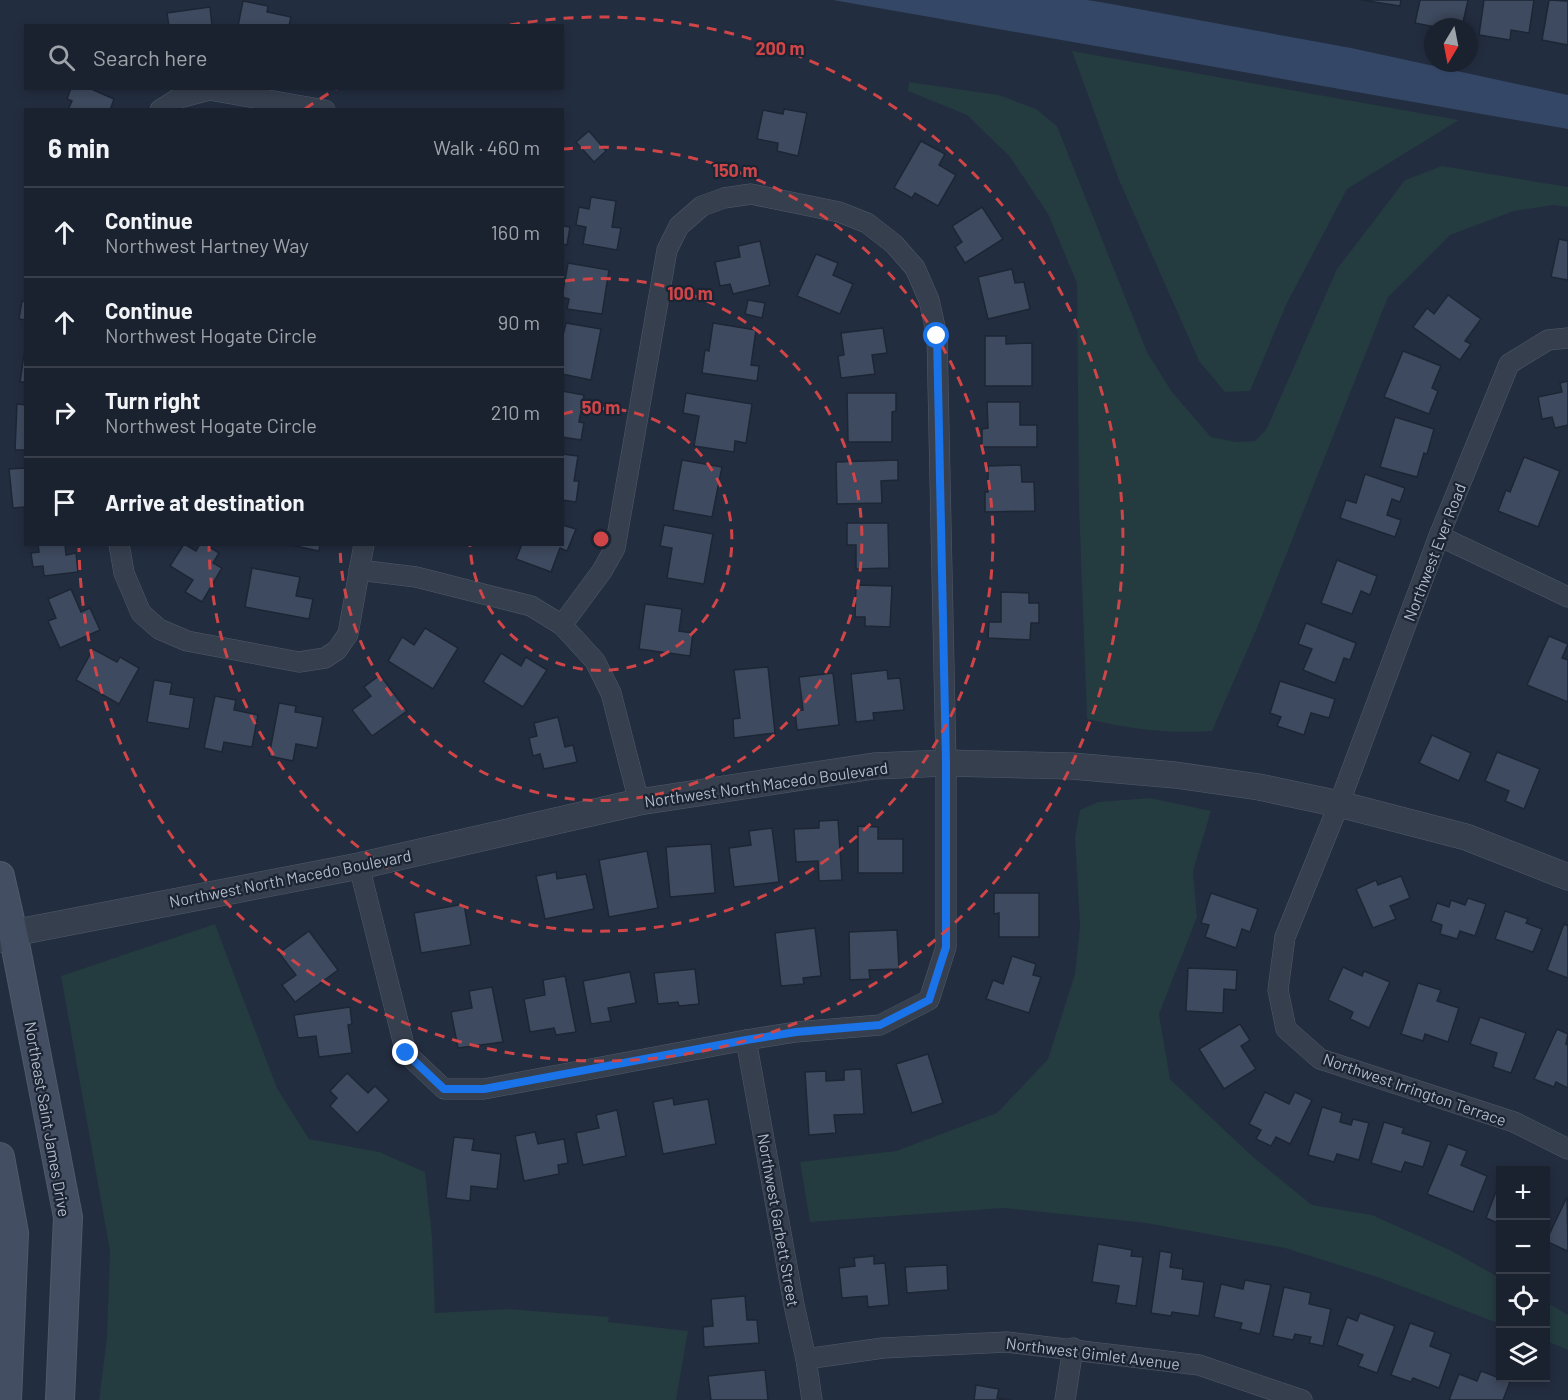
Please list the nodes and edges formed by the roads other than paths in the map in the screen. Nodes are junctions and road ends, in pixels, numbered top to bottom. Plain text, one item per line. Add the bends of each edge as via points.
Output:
1 (209, 90) edge
2 (209, 90) edge
3 (163, 108) edge
4 (313, 108) edge
5 (1568, 338) edge
6 (1439, 536) junction
7 (119, 546) edge
8 (364, 546) edge
9 (359, 570) junction
10 (1568, 597) edge
11 (562, 625) junction
12 (946, 763) junction
13 (639, 802) junction
14 (1339, 804) junction
15 (359, 866) junction
16 (0, 876) edge
17 (1568, 877) edge
18 (7, 936) edge
19 (746, 1040) junction
20 (1568, 1149) edge
21 (0, 1157) edge
22 (1073, 1348) junction
23 (806, 1359) junction
24 (8, 1400) edge
25 (60, 1400) edge
26 (812, 1400) edge
27 (1065, 1400) edge
28 (1302, 1400) edge

1 - 3 street via 179,98
2 - 4 street
5 - 6 street, Northwest Ever Road via 1548,340 1509,364
6 - 10 street
6 - 14 street, Northwest Ever Road
7 - 9 street via 124,573 141,613 159,629 187,641 299,662 325,658 337,650 348,634
8 - 9 street
9 - 11 street via 416,577 521,603
11 - 12 street via 615,548 666,250 679,226 702,206 751,194 838,212 867,223 894,244 915,268 929,300 937,336
11 - 13 street via 595,661 611,693
12 - 13 street, Northwest North Macedo Boulevard via 874,766
12 - 14 street, Northwest North Macedo Boulevard via 1072,766 1175,775
12 - 19 street via 946,947 929,1000 880,1025
13 - 15 street, Northwest North Macedo Boulevard
14 - 17 street, Northwest North Macedo Boulevard via 1466,837
14 - 20 street, Northwest Irrington Terrace via 1285,937 1278,990 1286,1029 1320,1059 1514,1122
15 - 18 street, Northwest North Macedo Boulevard
15 - 19 street via 406,1053 444,1089 484,1089
16 - 18 main road, Northeast Saint James Drive
18 - 25 main road, Northeast Saint James Drive via 68,1217
19 - 23 street, Northwest Garbett Street
21 - 24 main road via 14,1233
22 - 23 street, Northwest Gimlet Avenue via 1007,1342 951,1343
22 - 27 street
22 - 28 street, Northwest Gimlet Avenue via 1198,1365
23 - 26 street, Northwest Garbett Street

